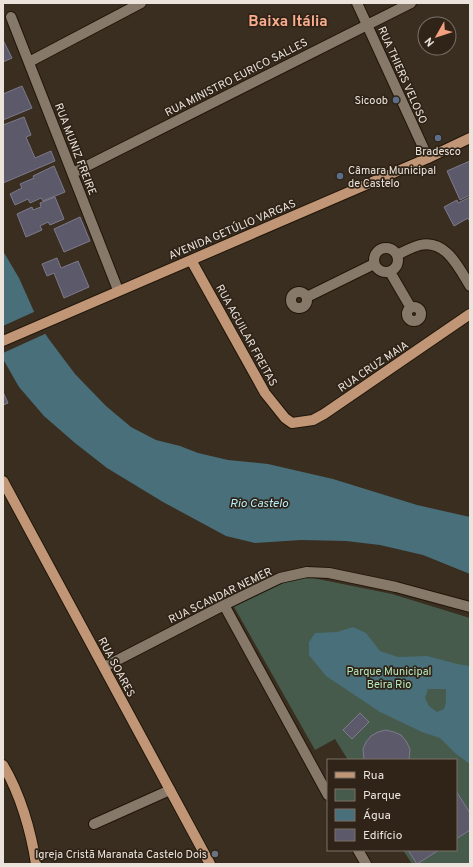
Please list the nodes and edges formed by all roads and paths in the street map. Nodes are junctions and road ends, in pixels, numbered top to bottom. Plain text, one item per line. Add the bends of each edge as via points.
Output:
1 (141, 3) edge
2 (357, 3) edge
3 (411, 3) edge
4 (11, 17) dead end
5 (367, 25) junction
6 (29, 62) junction
7 (470, 138) edge
8 (428, 158) junction
9 (73, 173) junction
10 (397, 255) junction
11 (191, 260) junction
12 (374, 264) junction
13 (390, 272) junction
14 (470, 286) edge
15 (118, 290) junction
16 (307, 297) dead end
17 (411, 308) dead end
18 (470, 314) edge
19 (3, 341) edge
20 (286, 418) joint
21 (3, 482) edge
22 (224, 605) junction
23 (470, 607) edge
24 (104, 666) junction
25 (3, 765) edge
26 (170, 790) junction
27 (327, 793) edge
28 (94, 824) dead end
29 (359, 851) edge
30 (36, 864) edge
31 (210, 864) edge
32 (366, 864) edge

1 - 6 street
2 - 5 street, RUA THIERS VELOSO
3 - 5 street, RUA MINISTRO EURICO SALLES
4 - 6 street, RUA MUNIZ FREIRE
5 - 8 street, RUA THIERS VELOSO
5 - 9 street, RUA MINISTRO EURICO SALLES
6 - 9 street, RUA MUNIZ FREIRE
7 - 8 main road, AVENIDA GETÚLIO VARGAS
8 - 11 main road, AVENIDA GETÚLIO VARGAS
9 - 15 street, RUA MUNIZ FREIRE
10 - 12 street via 392,249 383,248 376,253
10 - 13 street via 397,267
10 - 14 street via 422,244 436,245 444,249
11 - 15 main road, AVENIDA GETÚLIO VARGAS
11 - 20 main road, RUA AGUILAR FREITAS via 265,393
12 - 13 street via 382,272
12 - 16 street
13 - 17 street
15 - 19 main road, AVENIDA GETÚLIO VARGAS
18 - 20 main road, RUA CRUZ MAIA via 324,414 299,423 292,423
21 - 24 main road, RUA SOARES
22 - 23 street, RUA SCANDAR NEMER via 280,578 307,572 329,573 396,587
22 - 24 street, RUA SCANDAR NEMER
22 - 27 street
24 - 26 main road, RUA SOARES
25 - 30 main road via 12,780 25,815
26 - 28 street
26 - 31 main road, RUA SOARES
29 - 32 street

